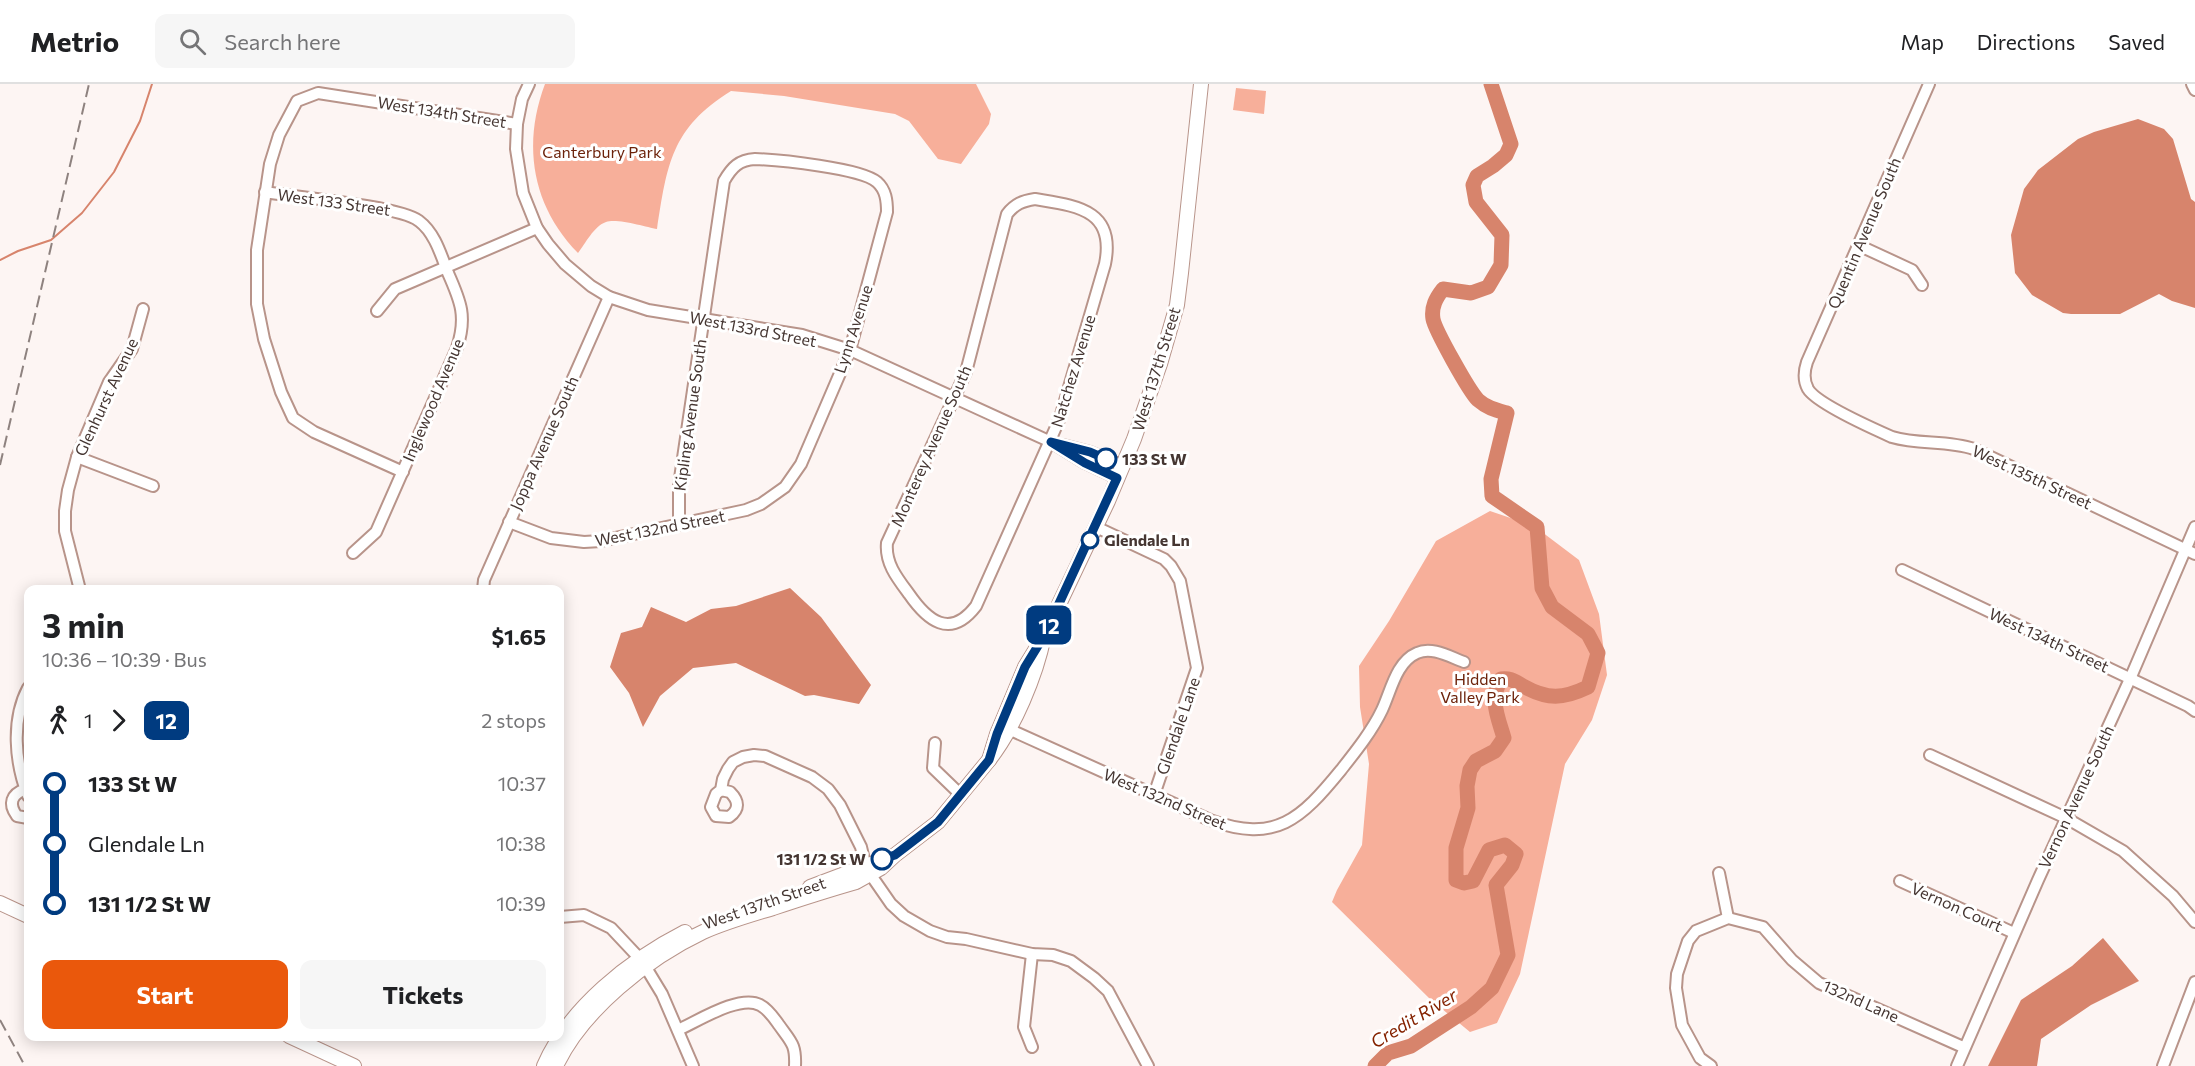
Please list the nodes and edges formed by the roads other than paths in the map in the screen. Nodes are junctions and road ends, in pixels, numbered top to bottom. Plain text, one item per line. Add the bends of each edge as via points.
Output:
1 (529, 84) edge
2 (1201, 84) edge
3 (1929, 84) edge
4 (2192, 84) edge
5 (2195, 90) edge
6 (517, 124) junction
7 (734, 166) joint
8 (265, 192) junction
9 (1059, 203) joint
10 (537, 228) junction
11 (1858, 245) junction
12 (446, 267) junction
13 (1922, 285) dead end
14 (609, 297) junction
15 (143, 309) dead end
16 (377, 311) dead end
17 (703, 319) junction
18 (850, 350) junction
19 (1806, 383) joint
20 (954, 398) junction
21 (1051, 442) junction
22 (77, 457) junction
23 (402, 472) junction
24 (1120, 472) junction
25 (153, 486) dead end
26 (774, 496) joint
27 (509, 522) junction
28 (679, 525) junction
29 (1096, 527) junction
30 (2195, 527) edge
31 (2190, 551) edge
32 (353, 553) dead end
33 (1902, 570) dead end
34 (79, 585) edge
35 (484, 585) edge
36 (906, 590) joint
37 (1464, 662) dead end
38 (2130, 679) junction
39 (24, 698) edge
40 (2195, 711) edge
41 (1005, 727) junction
42 (935, 743) dead end
43 (1930, 755) dead end
44 (24, 780) edge
45 (721, 790) dead end
46 (24, 792) edge
47 (961, 795) junction
48 (1154, 795) junction
49 (24, 817) edge
50 (2066, 818) junction
51 (868, 870) junction
52 (1719, 873) dead end
53 (1900, 881) dead end
54 (0, 903) edge
55 (24, 914) edge
56 (564, 917) edge
57 (1728, 918) junction
58 (2195, 921) edge
59 (2014, 933) junction
60 (1032, 954) junction
61 (642, 963) junction
62 (2195, 982) edge
63 (678, 1030) junction
64 (565, 1039) joint
65 (301, 1041) edge
66 (563, 1041) edge
67 (1032, 1047) dead end
68 (1963, 1047) junction
69 (354, 1066) edge
70 (544, 1066) edge
71 (556, 1066) edge
72 (693, 1066) edge
73 (795, 1066) edge
74 (1148, 1066) edge
75 (1711, 1066) edge
76 (1957, 1066) edge
77 (2163, 1066) edge

1 - 6 street
2 - 24 main road, West 137th Street via 1177,304 1161,364
3 - 11 street, Quentin Avenue South
4 - 5 street
6 - 8 street, West 134th Street via 318,93 297,101 279,135
6 - 10 street via 518,171
7 - 17 street, Kipling Avenue South via 724,181
7 - 18 street, Lynn Avenue via 744,160 773,160 859,173 880,184 887,212
8 - 12 street, West 133 Street via 409,215 434,239
8 - 23 street via 257,250 256,304 274,371 293,418 314,432
9 - 20 street, Monterey Avenue South via 1024,200 1007,214 968,363
9 - 21 street, Natchez Avenue via 1079,207 1098,219 1108,251
10 - 12 street
10 - 14 street, West 133rd Street via 565,264
11 - 13 street via 1912,270
11 - 19 street, Quentin Avenue South via 1804,369
12 - 16 street via 395,289
12 - 23 street, Inglewood Avenue via 462,309 462,332
14 - 17 street, West 133rd Street via 648,310
14 - 27 street, Joppa Avenue South
15 - 22 street, Glenhurst Avenue via 132,349 109,382
17 - 18 street, West 133rd Street via 802,335
17 - 28 street, Kipling Avenue South via 679,484
18 - 20 street, West 133rd Street
18 - 26 street, Lynn Avenue via 801,464
19 - 31 street, West 135th Street via 1819,400 1892,437 1974,449
20 - 21 street, West 133rd Street
20 - 36 street, Monterey Avenue South via 887,543 888,561
21 - 24 street, West 133rd Street via 1090,452
21 - 36 street, Natchez Avenue via 970,613 955,622 938,622 921,612
22 - 25 street
22 - 34 street, Glenhurst Avenue via 68,489 65,531
23 - 32 street, Inglewood Avenue via 375,532
24 - 29 main road, West 137th Street
26 - 28 street, West 132nd Street via 746,510
27 - 28 street, West 132nd Street via 551,538 584,542
27 - 35 street, Joppa Avenue South
29 - 41 main road, West 137th Street via 1025,667
29 - 48 street, Glendale Lane via 1164,559 1180,581 1197,668
30 - 31 street, Vernon Avenue South
31 - 38 street, Vernon Avenue South
33 - 38 street, West 134th Street
37 - 48 street, West 132nd Street via 1432,651 1410,656 1402,664 1378,718 1359,747 1318,798 1288,822 1254,830 1231,828
38 - 40 street, West 134th Street
38 - 50 street, Vernon Avenue South
39 - 44 street via 17,744
41 - 47 main road, West 137th Street via 989,760
41 - 48 street, West 132nd Street
42 - 47 street via 933,768
43 - 50 street
45 - 51 street via 733,762 754,754 812,777 840,805
46 - 49 street via 18,792 11,804 18,816
47 - 51 main road, West 137th Street via 938,822
50 - 58 street via 2123,851
50 - 59 street, Vernon Avenue South
51 - 60 street via 891,904 930,931
51 - 61 main road, West 137th Street via 721,915 666,942
52 - 57 street
53 - 59 street, Vernon Court
54 - 55 main road
56 - 61 street via 584,915 611,928
57 - 68 street, 132nd Lane via 1763,927 1792,960 1820,983
57 - 75 street via 1696,931 1688,940 1676,988 1682,1025 1700,1058
59 - 68 street, Vernon Avenue South
60 - 67 street via 1023,1027
60 - 74 street via 1071,961 1108,991
61 - 63 street
61 - 64 main road, West 137th Street
62 - 77 street
63 - 72 street
63 - 73 street via 749,1001 768,1011 792,1042
64 - 71 main road
65 - 69 main road
66 - 70 main road
68 - 76 street, Vernon Avenue South

